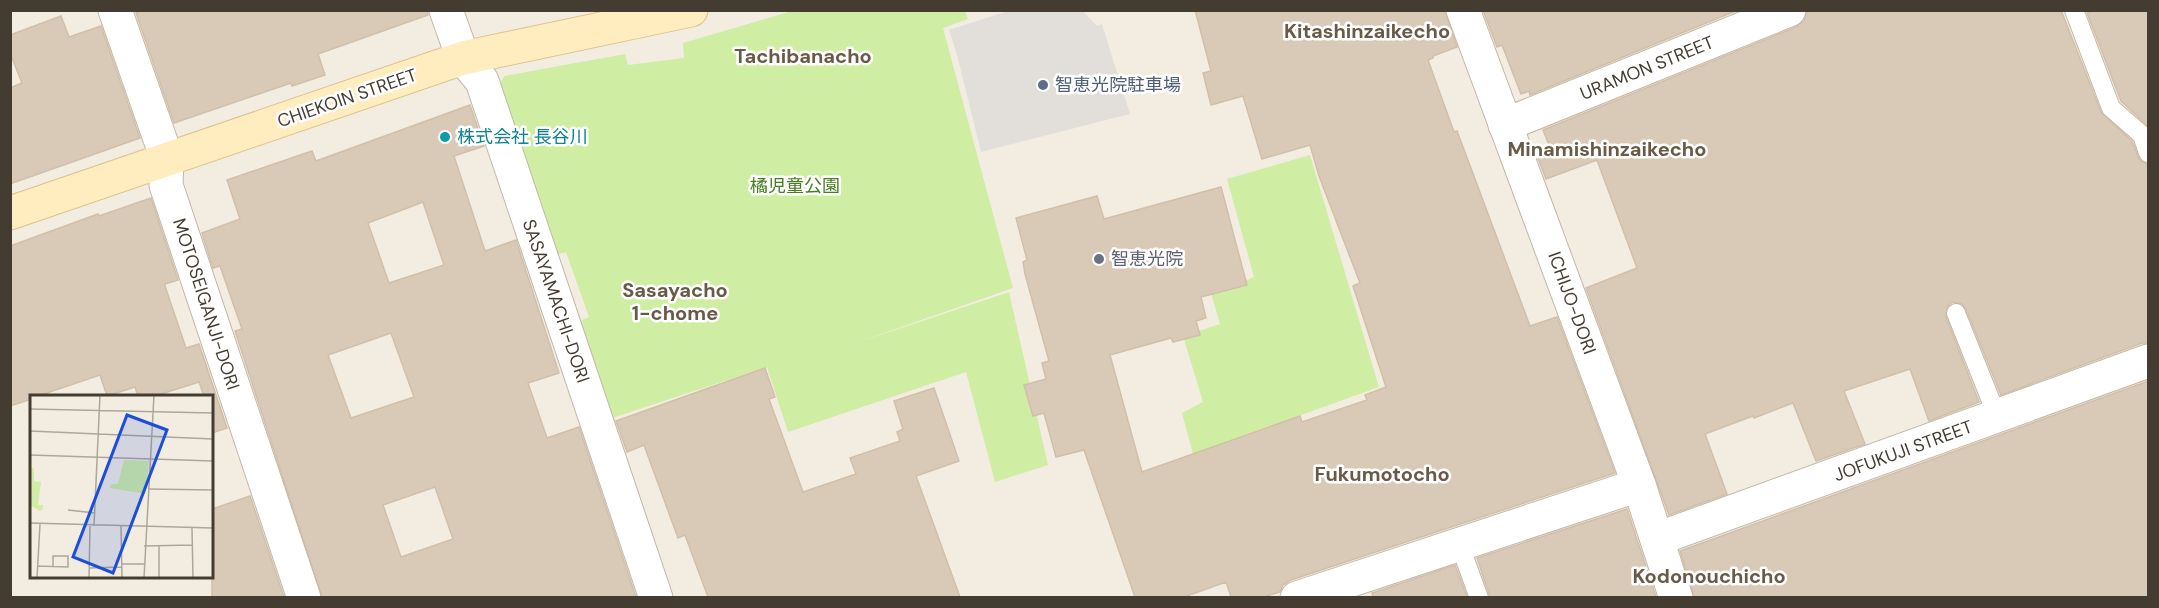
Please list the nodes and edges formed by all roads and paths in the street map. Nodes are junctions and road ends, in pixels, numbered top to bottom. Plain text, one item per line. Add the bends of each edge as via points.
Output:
1 (115, 10) edge
2 (446, 10) edge
3 (691, 10) edge
4 (1463, 10) edge
5 (1789, 10) edge
6 (2074, 10) edge
7 (463, 58) junction
8 (1505, 125) junction
9 (2148, 153) edge
10 (167, 159) junction
11 (10, 213) edge
12 (1956, 313) dead end
13 (2148, 361) edge
14 (1997, 416) junction
15 (1639, 484) junction
16 (1657, 539) junction
17 (1459, 543) junction
18 (304, 597) edge
19 (656, 597) edge
20 (1297, 597) edge
21 (1479, 597) edge
22 (1676, 597) edge

1 - 10 street, MOTOSEIGANJI-DORI
2 - 7 street, SASAYAMACHI-DORI
3 - 7 street, CHIEKOIN STREET
4 - 8 street, ICHIJO-DORI
5 - 8 street, URAMON STREET
6 - 9 lane via 2111,108 2142,135
7 - 10 street, CHIEKOIN STREET
7 - 19 street, SASAYAMACHI-DORI via 482,81
8 - 15 street, ICHIJO-DORI
10 - 11 street, CHIEKOIN STREET
10 - 18 street, MOTOSEIGANJI-DORI via 166,185
12 - 14 lane
13 - 14 street, JOFUKUJI STREET
14 - 16 street, JOFUKUJI STREET
15 - 16 street, ICHIJO-DORI
15 - 17 street
16 - 22 street, ICHIJO-DORI
17 - 20 street
17 - 21 lane

